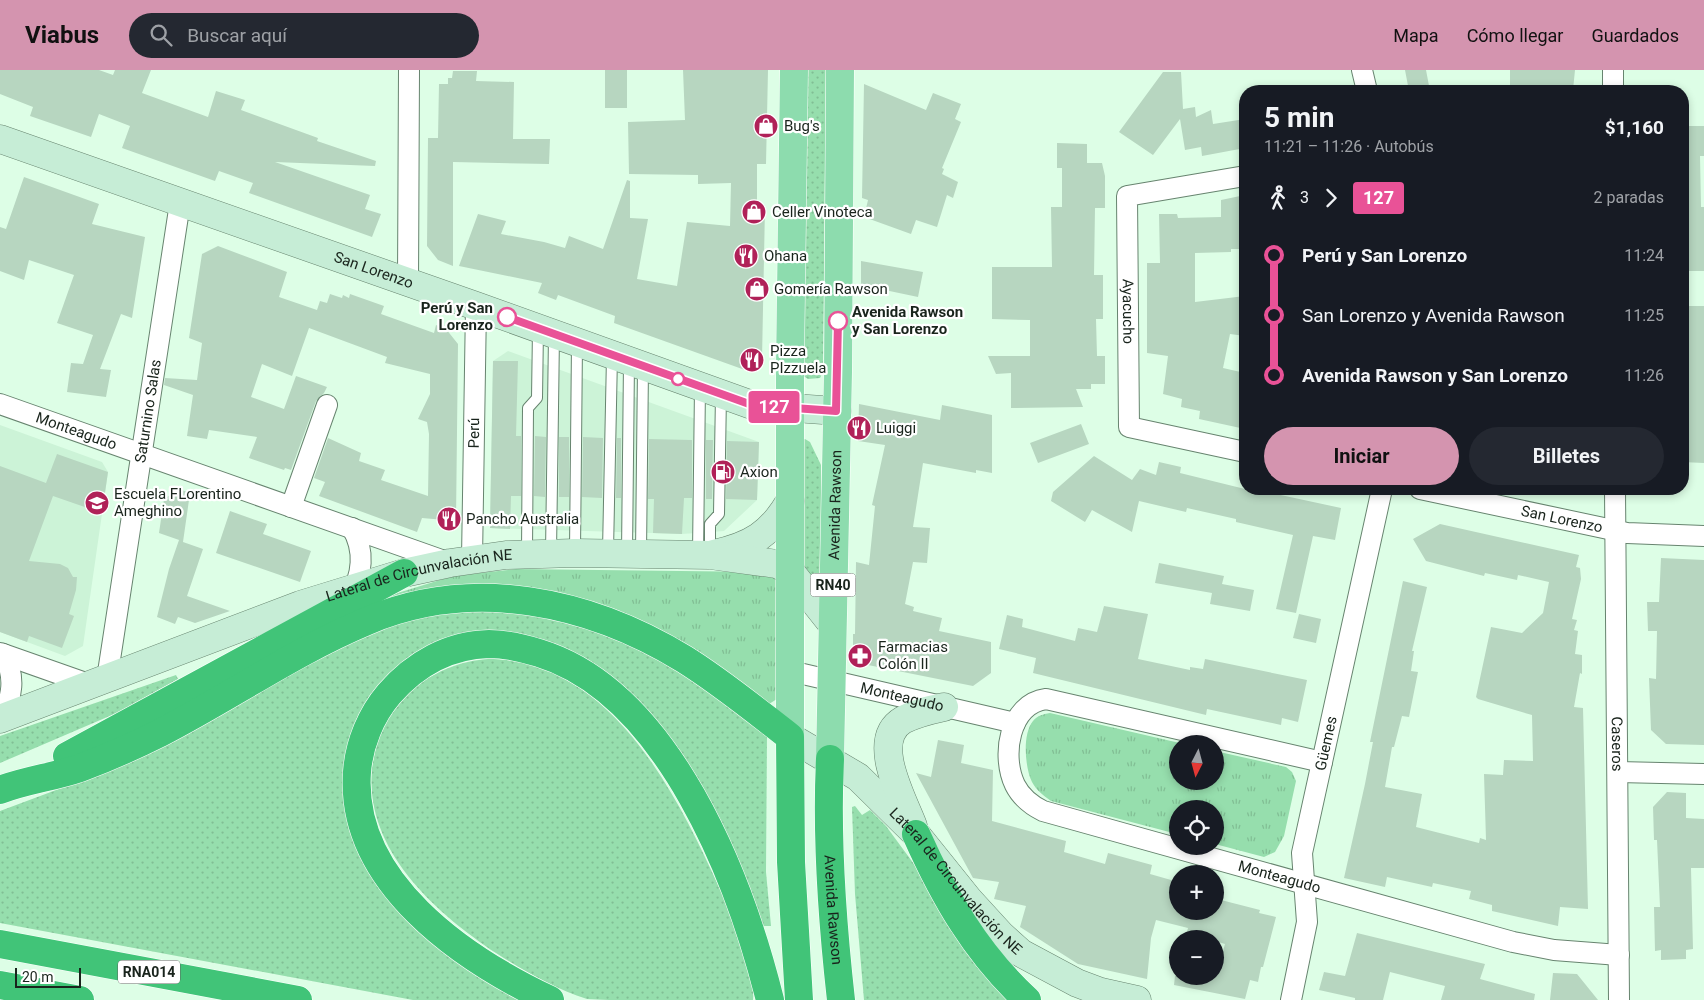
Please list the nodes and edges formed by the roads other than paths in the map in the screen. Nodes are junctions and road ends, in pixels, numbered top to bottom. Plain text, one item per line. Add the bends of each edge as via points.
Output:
1 (409, 70) edge
2 (794, 70) edge
3 (840, 70) edge
4 (1362, 70) edge
5 (1613, 70) edge
6 (1366, 85) edge
7 (1613, 85) edge
8 (0, 139) edge
9 (1239, 177) edge
10 (180, 203) junction
11 (408, 282) junction
12 (476, 306) junction
13 (556, 335) junction
14 (628, 361) junction
15 (710, 390) junction
16 (0, 404) edge
17 (327, 405) dead end
18 (790, 408) junction
19 (836, 411) junction
20 (1239, 451) edge
21 (142, 454) junction
22 (1381, 495) edge
23 (1449, 495) edge
24 (1615, 495) edge
25 (790, 501) junction
26 (291, 507) junction
27 (352, 528) junction
28 (1615, 530) junction
29 (1704, 536) edge
30 (551, 553) junction
31 (626, 554) junction
32 (704, 555) junction
33 (461, 561) junction
34 (790, 571) junction
35 (404, 573) joint
36 (348, 596) junction
37 (832, 624) junction
38 (1, 654) edge
39 (790, 671) junction
40 (831, 680) junction
41 (99, 682) junction
42 (944, 707) junction
43 (0, 719) edge
44 (1015, 722) junction
45 (790, 737) junction
46 (830, 759) junction
47 (1322, 762) junction
48 (1618, 772) junction
49 (1704, 774) edge
50 (7, 787) edge
51 (916, 834) junction
52 (1304, 884) junction
53 (0, 944) edge
54 (1619, 955) junction
55 (0, 985) edge
56 (769, 998) edge
57 (80, 1000) edge
58 (298, 1000) edge
59 (550, 1000) edge
60 (800, 1000) edge
61 (841, 1000) edge
62 (1027, 1000) edge
63 (1137, 1000) edge
64 (1291, 1000) edge
65 (1619, 1000) edge

1 - 11 street
2 - 18 main road, RN40
3 - 19 main road, Avenida Rawson / RN40
4 - 6 street
5 - 7 street
8 - 10 street, San Lorenzo
9 - 20 street, Ayacucho via 1127,196 1129,427
10 - 11 street, San Lorenzo
10 - 21 street, Saturnino Salas
11 - 12 street, San Lorenzo
12 - 13 street, San Lorenzo
12 - 33 street, Perú
13 - 14 street, San Lorenzo
13 - 30 lane
13 - 30 lane
13 - 30 lane via 537,398 528,408
14 - 15 street, San Lorenzo
14 - 31 lane
14 - 31 lane
14 - 31 lane
15 - 18 street, San Lorenzo via 752,405
15 - 32 lane
15 - 32 lane via 719,514 710,524
16 - 21 street, Monteagudo
17 - 26 street
18 - 19 street, San Lorenzo
18 - 25 main road, RN40
19 - 37 main road, Avenida Rawson / RN40
21 - 26 street, Monteagudo
21 - 41 street, Saturnino Salas
22 - 47 street, Güemes
23 - 28 street, San Lorenzo
24 - 28 street, Caseros
25 - 32 street via 780,518 756,539 739,548
25 - 34 main road, RN40
26 - 27 street, Monteagudo
27 - 33 street, Monteagudo
27 - 36 street via 361,558 359,576
28 - 29 street, San Lorenzo
28 - 48 street, Caseros
30 - 31 street, Lateral de Circunvalación NE
30 - 33 street, Lateral de Circunvalación NE
31 - 32 street, Lateral de Circunvalación NE
32 - 34 street, Lateral de Circunvalación NE via 777,564
33 - 35 street, Lateral de Circunvalación NE
34 - 37 street
34 - 39 main road, RN40
35 - 36 highway
36 - 41 street, Lateral de Circunvalación NE via 300,604
36 - 50 highway via 148,714
37 - 40 main road, Avenida Rawson / RN40
38 - 41 street
38 - 43 street via 9,667 12,682 10,698
39 - 40 street, Monteagudo
39 - 45 main road, RN40
40 - 42 street, Monteagudo
40 - 46 main road, Avenida Rawson / RN40
41 - 43 street, Lateral de Circunvalación NE
42 - 44 street, Monteagudo
42 - 51 street via 902,720 888,741 890,766
44 - 47 street, Monteagudo via 1028,704 1046,699
44 - 52 street, Monteagudo via 1010,745 1010,773 1024,797 1043,811
45 - 46 street, Lateral de Circunvalación NE
45 - 50 highway via 703,672 660,646 613,624 579,611 537,601 475,597 423,604 370,619 316,645 125,750 79,768
45 - 60 highway, RN40 via 791,862
46 - 51 street, Lateral de Circunvalación NE via 858,777
46 - 61 highway, Avenida Rawson / RN40 via 828,843
47 - 52 street, Güemes via 1302,853
48 - 49 street
48 - 54 street, Caseros
51 - 62 highway via 936,879 970,936 998,972
51 - 63 street, Lateral de Circunvalación NE via 975,907 1000,935 1021,952 1101,992
52 - 54 street, Monteagudo via 1513,942 1554,950
52 - 64 street, Güemes via 1307,922
53 - 58 highway, RNA014
54 - 65 street, Caseros
55 - 57 highway
56 - 59 highway via 738,895 710,830 678,773 646,731 615,699 567,664 528,650 492,644 474,646 422,664 407,675 382,703 370,723 358,763 356,782 362,824 380,864 422,915 472,957

